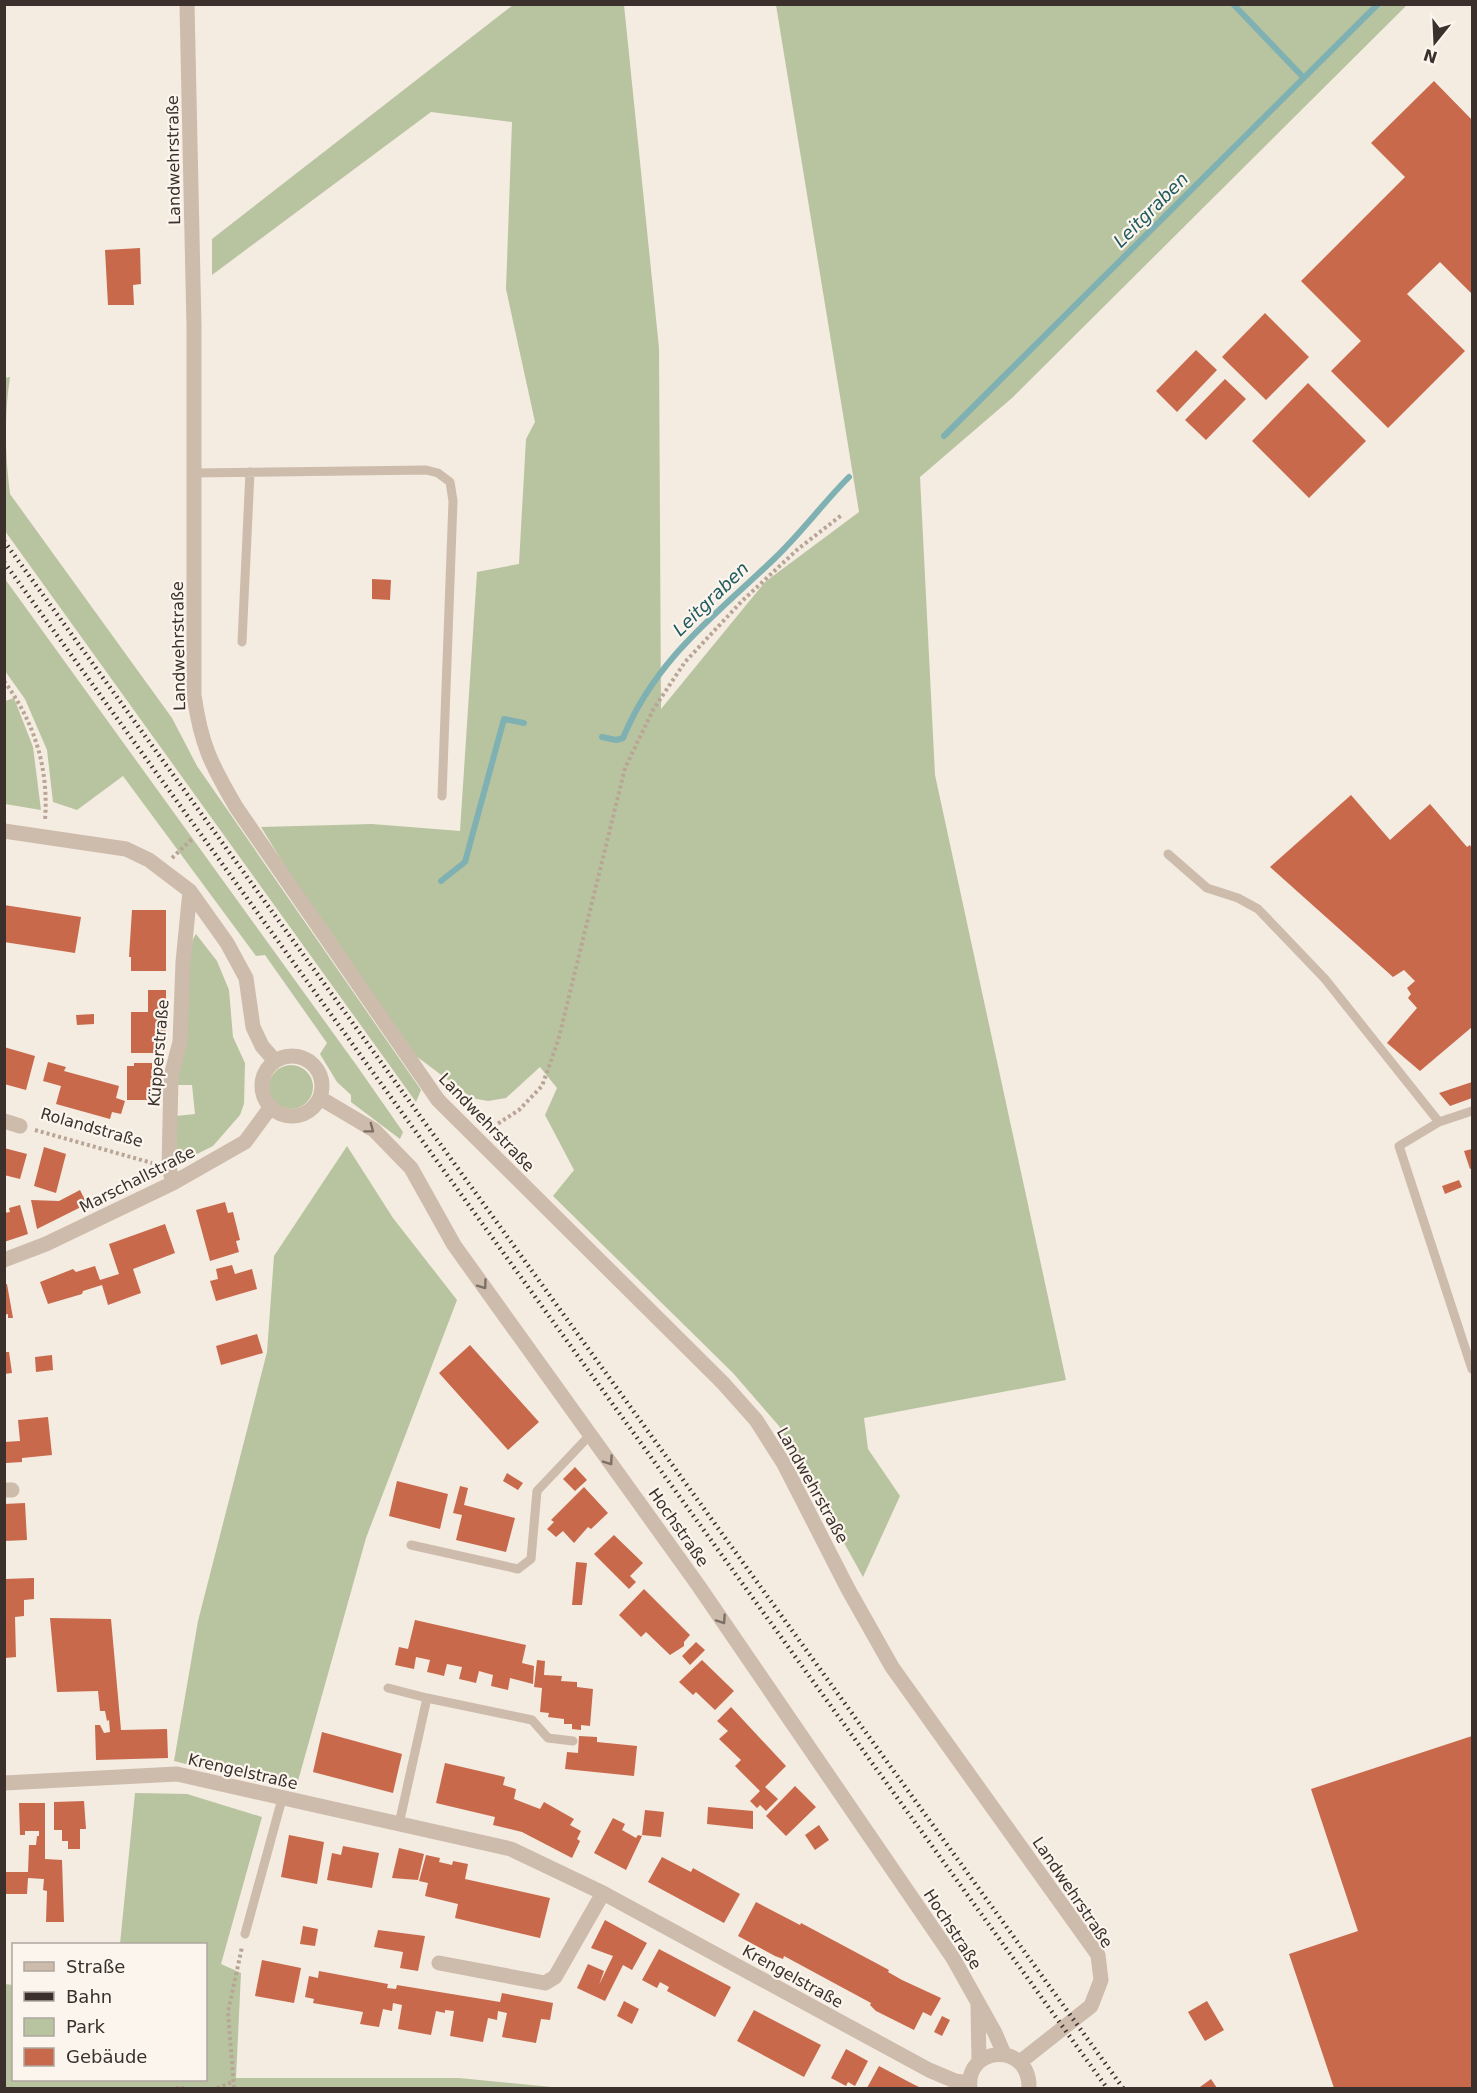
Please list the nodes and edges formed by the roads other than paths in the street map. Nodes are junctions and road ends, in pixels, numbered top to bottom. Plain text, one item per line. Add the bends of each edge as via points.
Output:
1 (188, 4) edge
2 (250, 472) junction
3 (194, 473) junction
4 (242, 642) dead end
5 (442, 796) dead end
6 (4, 831) edge
7 (1168, 854) dead end
8 (190, 891) junction
9 (274, 1061) junction
10 (320, 1098) junction
11 (270, 1108) junction
12 (1473, 1111) edge
13 (4, 1121) edge
14 (1439, 1122) junction
15 (20, 1126) road end
16 (171, 1175) junction
17 (4, 1260) edge
18 (1473, 1370) edge
19 (591, 1434) junction
20 (411, 1545) dead end
21 (388, 1688) dead end
22 (427, 1698) junction
23 (573, 1741) dead end
24 (4, 1783) edge
25 (282, 1799) junction
26 (399, 1824) junction
27 (603, 1893) junction
28 (245, 1934) road end
29 (439, 1963) dead end
30 (978, 2005) junction
31 (1004, 2054) junction
32 (979, 2062) junction
33 (1020, 2062) junction
34 (970, 2086) edge
35 (1029, 2088) edge

1 - 3 street, Landwehrstraße
2 - 3 lane
2 - 4 lane
2 - 5 lane via 426,470 438,473 450,483 453,501
3 - 33 street, Landwehrstraße via 194,695 209,760 236,807 438,1101 756,1420 800,1493 892,1667 1098,1955 1101,1980 1091,2006
6 - 8 street via 126,849 155,864
7 - 14 lane via 1206,888 1258,909 1325,979
8 - 9 street via 246,978 253,1027
8 - 16 street, Küpperstraße via 180,1042 171,1076
9 - 10 street via 292,1056 314,1065 322,1086
9 - 11 street via 263,1075 261,1086
10 - 11 street via 303,1115 280,1115
10 -> 19 street, Hochstraße via 374,1130 411,1168 454,1245
11 - 16 street, Marschallstraße via 245,1142
12 - 14 lane
13 - 15 street, Rolandstraße
14 - 18 lane via 1399,1146
16 - 17 street, Marschallstraße via 46,1244
19 - 20 lane via 537,1491 531,1559 518,1569
19 -> 30 street, Hochstraße via 953,1958
21 - 22 lane
22 - 23 lane via 532,1720 548,1738
22 - 26 lane
24 - 25 street, Krengelstraße via 177,1774
25 - 26 street, Krengelstraße
25 - 28 lane
26 - 27 street, Krengelstraße via 511,1849
27 - 29 street via 555,1977 545,1983
27 - 34 street, Krengelstraße via 929,2070
30 - 31 street, Hochstraße
30 - 32 street, Hochstraße
31 - 32 street
31 - 33 street
32 - 34 street via 970,2075
33 - 35 street

